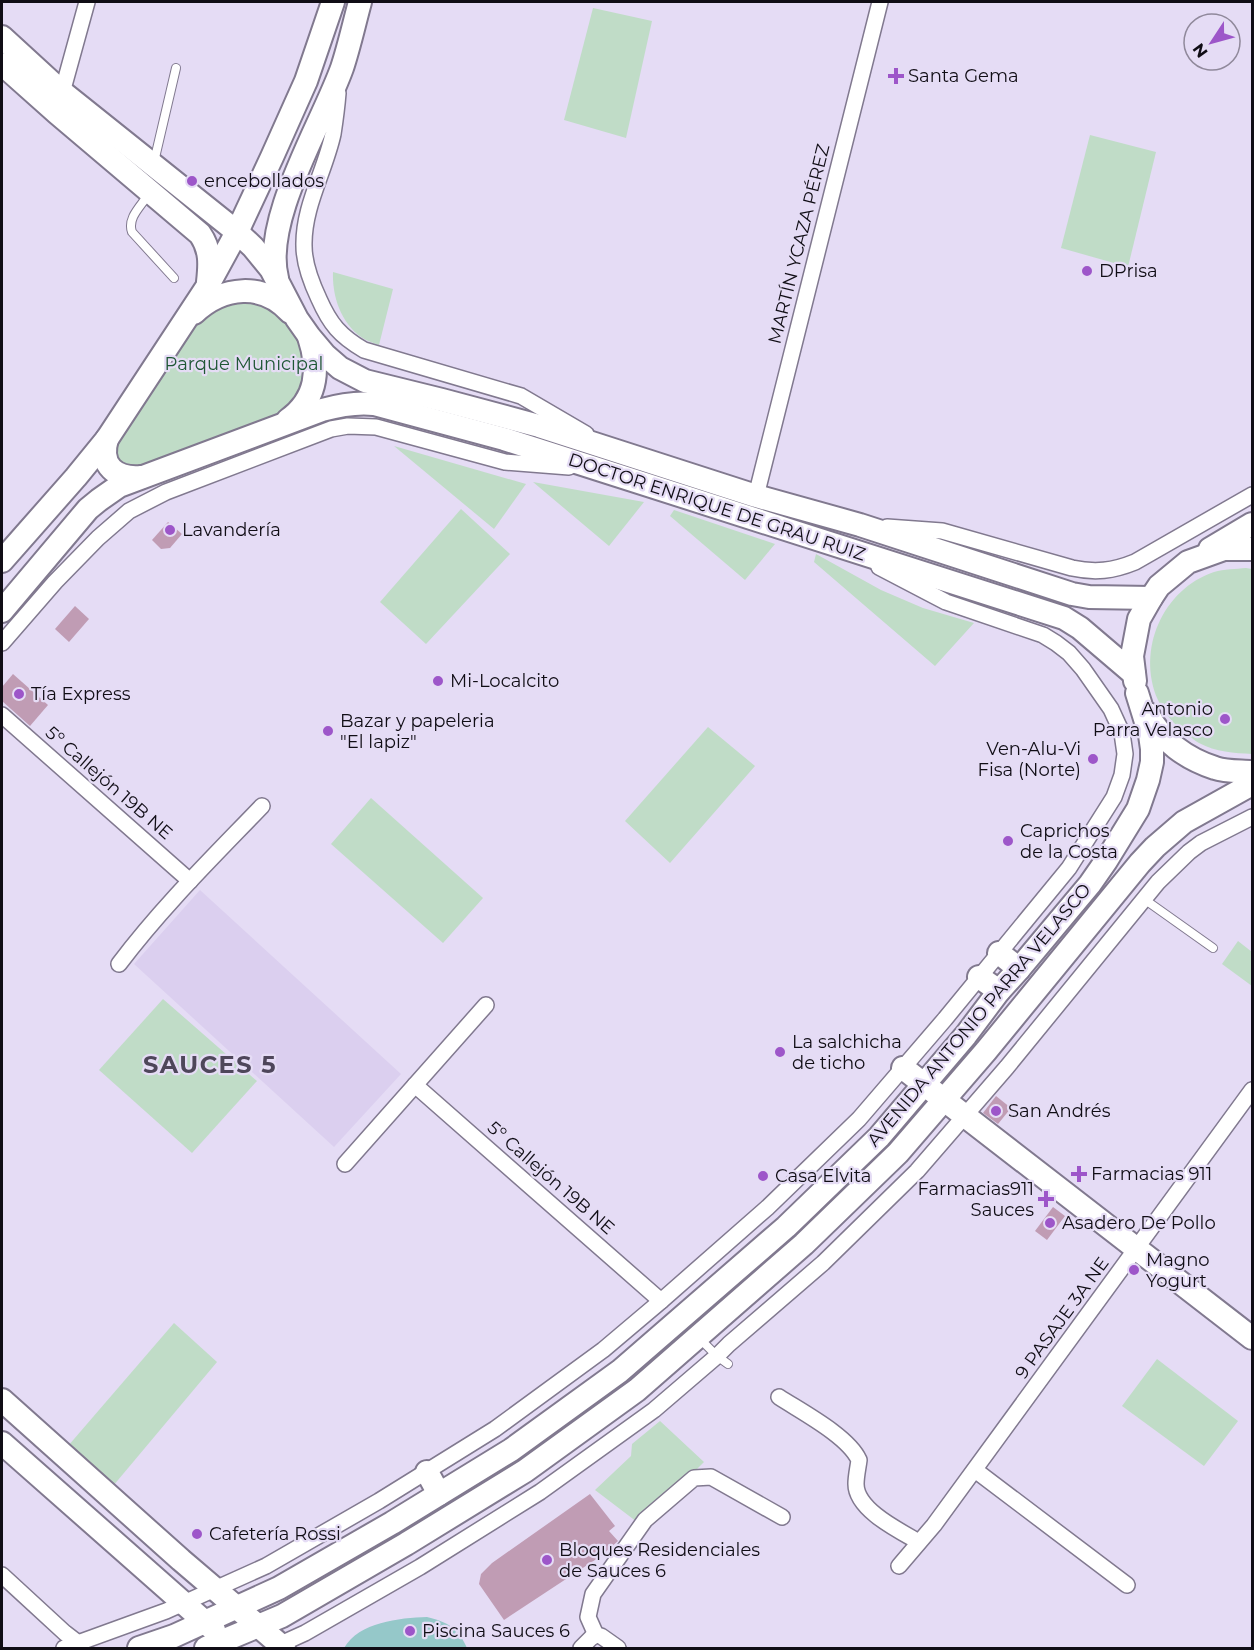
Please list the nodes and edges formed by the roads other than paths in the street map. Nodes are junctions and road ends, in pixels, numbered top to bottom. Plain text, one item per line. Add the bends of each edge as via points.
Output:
1 (333, 2) edge
2 (360, 2) edge
3 (880, 2) edge
4 (83, 3) edge
5 (2, 37) edge
6 (2, 64) edge
7 (176, 68) dead end
8 (342, 68) junction
9 (59, 102) junction
10 (154, 164) junction
11 (151, 191) junction
12 (237, 232) junction
13 (174, 278) dead end
14 (207, 287) junction
15 (283, 293) junction
16 (187, 319) junction
17 (303, 328) junction
18 (282, 424) junction
19 (107, 439) junction
20 (612, 449) junction
21 (596, 469) junction
22 (143, 477) junction
23 (1252, 495) edge
24 (756, 496) junction
25 (1252, 524) edge
26 (860, 525) junction
27 (840, 545) junction
28 (1252, 549) edge
29 (2, 561) edge
30 (1188, 562) junction
31 (1150, 598) junction
32 (2, 611) edge
33 (2, 643) edge
34 (1135, 684) junction
35 (2, 715) edge
36 (1252, 772) edge
37 (1252, 784) edge
38 (262, 806) dead end
39 (1252, 817) edge
40 (190, 881) junction
41 (1144, 899) junction
42 (1213, 948) dead end
43 (999, 953) junction
44 (119, 964) dead end
45 (1019, 969) junction
46 (979, 977) junction
47 (999, 991) junction
48 (486, 1005) dead end
49 (903, 1068) junction
50 (415, 1084) junction
51 (923, 1085) junction
52 (1252, 1090) edge
53 (943, 1100) junction
54 (964, 1117) junction
55 (345, 1164) dead end
56 (1136, 1249) junction
57 (661, 1301) junction
58 (698, 1337) junction
59 (1252, 1338) edge
60 (723, 1360) junction
61 (779, 1397) dead end
62 (2, 1400) edge
63 (2, 1443) edge
64 (975, 1470) junction
65 (427, 1472) junction
66 (439, 1494) junction
67 (782, 1517) dead end
68 (920, 1542) junction
69 (899, 1566) dead end
70 (2, 1575) edge
71 (1127, 1585) dead end
72 (214, 1589) junction
73 (182, 1603) junction
74 (237, 1608) junction
75 (204, 1622) junction
76 (257, 1626) junction
77 (596, 1635) junction
78 (71, 1646) edge
79 (222, 1646) edge
80 (278, 1647) edge
81 (139, 1648) edge
82 (581, 1648) edge
83 (618, 1648) edge

1 - 12 street via 306,81
2 - 8 street
3 - 24 street, MARTÍN YCAZA PÉREZ
4 - 9 street
5 - 9 street, DOCTOR ENRIQUE DE GRAU RUIZ
6 - 9 street, DOCTOR ENRIQUE DE GRAU RUIZ
7 - 10 lane
8 - 15 street via 286,200 277,234 275,269
8 - 20 street, DOCTOR ENRIQUE DE GRAU RUIZ via 332,136 312,198 304,245 312,283 329,320 363,350 521,396
9 - 10 street, DOCTOR ENRIQUE DE GRAU RUIZ
9 - 11 street, DOCTOR ENRIQUE DE GRAU RUIZ
10 - 12 street, DOCTOR ENRIQUE DE GRAU RUIZ
11 - 13 lane via 130,226
11 - 14 street, DOCTOR ENRIQUE DE GRAU RUIZ via 202,236 210,262
12 - 14 street
12 - 15 street, DOCTOR ENRIQUE DE GRAU RUIZ via 271,269
14 - 16 street
15 - 17 street, DOCTOR ENRIQUE DE GRAU RUIZ
16 - 17 street via 214,298 251,291 284,305
16 - 19 street
17 - 18 street via 314,351 315,378 305,403
17 - 20 street, DOCTOR ENRIQUE DE GRAU RUIZ via 340,368 365,381
18 - 21 street, DOCTOR ENRIQUE DE GRAU RUIZ via 337,405 374,404
18 - 22 street, DOCTOR ENRIQUE DE GRAU RUIZ
19 - 22 street via 105,455 112,469 123,476
19 - 29 street
20 - 24 street, DOCTOR ENRIQUE DE GRAU RUIZ
21 - 27 street, DOCTOR ENRIQUE DE GRAU RUIZ
21 - 33 street via 505,462 376,427 331,429 166,492 129,511 90,545
22 - 32 street, DOCTOR ENRIQUE DE GRAU RUIZ via 119,486 88,509
23 - 26 street via 1135,562 1102,572 1072,568 942,531
24 - 26 street, DOCTOR ENRIQUE DE GRAU RUIZ
25 - 30 street
26 - 31 street, DOCTOR ENRIQUE DE GRAU RUIZ via 1072,594
27 - 34 street, DOCTOR ENRIQUE DE GRAU RUIZ via 1064,618 1080,628
27 - 43 street, AVENIDA ANTONIO PARRA VELASCO via 946,602 1056,643 1083,669 1122,733 1125,754 1114,797 1069,868
28 - 30 street via 1224,549
30 - 31 street
31 - 34 street via 1139,618 1132,656
34 - 36 street via 1155,728 1182,754 1217,769
34 - 45 street, AVENIDA ANTONIO PARRA VELASCO via 1152,749 1148,780 1138,809 1090,884
35 - 40 street, 5º Callejón 19B NE
37 - 53 street, AVENIDA ANTONIO PARRA VELASCO via 1184,822 1155,847
38 - 40 street
39 - 41 street via 1189,852
40 - 44 street
41 - 42 lane
41 - 54 street
43 - 45 street
43 - 46 street, AVENIDA ANTONIO PARRA VELASCO
45 - 47 street, AVENIDA ANTONIO PARRA VELASCO
46 - 47 street
46 - 49 street, AVENIDA ANTONIO PARRA VELASCO
47 - 51 street, AVENIDA ANTONIO PARRA VELASCO
48 - 50 street
49 - 51 street
49 - 57 street, AVENIDA ANTONIO PARRA VELASCO via 813,1164
50 - 55 street
50 - 57 street, 5º Callejón 19B NE
51 - 53 street
51 - 66 street, AVENIDA ANTONIO PARRA VELASCO via 879,1137 786,1227 620,1371 511,1450
52 - 56 street, 9 PASAJE 3A NE
53 - 54 street
53 - 58 street, AVENIDA ANTONIO PARRA VELASCO via 898,1153 804,1245
54 - 56 street
54 - 60 street via 917,1172 823,1263 729,1344
56 - 59 street
56 - 64 street, 9 PASAJE 3A NE
57 - 65 street, AVENIDA ANTONIO PARRA VELASCO via 577,1370
58 - 60 lane
58 - 76 street, AVENIDA ANTONIO PARRA VELASCO via 637,1390 525,1471 375,1562
60 - 80 street via 540,1492 420,1567
61 - 68 street via 851,1449 859,1460 856,1485 864,1504
62 - 72 street
63 - 73 street
64 - 68 street, 9 PASAJE 3A NE
64 - 71 street
65 - 66 street
65 - 72 street, AVENIDA ANTONIO PARRA VELASCO via 266,1566
66 - 74 street, AVENIDA ANTONIO PARRA VELASCO via 393,1524
67 - 77 street via 711,1477 694,1478 645,1520 593,1594 588,1617
68 - 69 street, 9 PASAJE 3A NE
70 - 78 street via 65,1633
72 - 73 street, AVENIDA ANTONIO PARRA VELASCO
72 - 74 street
73 - 75 street
73 - 78 street, AVENIDA ANTONIO PARRA VELASCO
74 - 75 street, AVENIDA ANTONIO PARRA VELASCO
74 - 76 street
75 - 79 street
75 - 81 street, AVENIDA ANTONIO PARRA VELASCO
76 - 79 street, AVENIDA ANTONIO PARRA VELASCO
76 - 80 street
77 - 82 street
77 - 83 street

